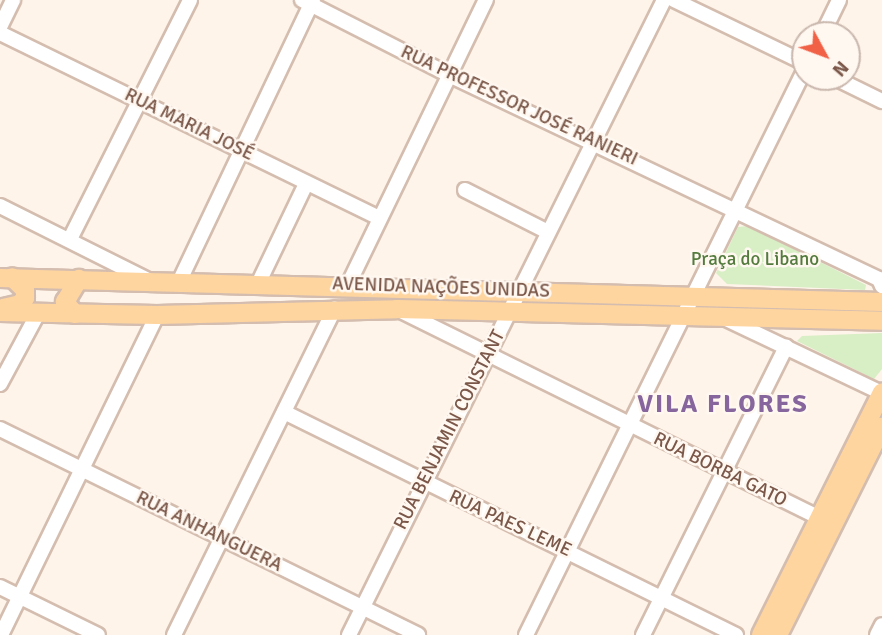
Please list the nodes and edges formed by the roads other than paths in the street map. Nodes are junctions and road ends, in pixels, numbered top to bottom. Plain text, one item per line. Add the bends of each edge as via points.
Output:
1 (13, 0) edge
2 (190, 0) edge
3 (486, 0) edge
4 (664, 0) edge
5 (674, 0) edge
6 (839, 0) edge
7 (308, 1) edge
8 (828, 21) edge
9 (0, 27) edge
10 (0, 33) edge
11 (791, 56) edge
12 (449, 75) junction
13 (861, 90) edge
14 (794, 91) edge
15 (139, 100) junction
16 (882, 101) edge
17 (595, 141) junction
18 (239, 149) junction
19 (306, 184) junction
20 (465, 190) dead end
21 (0, 206) edge
22 (736, 211) junction
23 (379, 218) junction
24 (548, 232) junction
25 (70, 239) junction
26 (6, 277) edge
27 (79, 279) junction
28 (148, 280) junction
29 (180, 280) junction
30 (881, 280) edge
31 (258, 284) junction
32 (348, 285) junction
33 (520, 290) junction
34 (696, 296) junction
35 (882, 302) edge
36 (335, 308) junction
37 (397, 309) junction
38 (0, 311) edge
39 (510, 311) junction
40 (38, 313) junction
41 (75, 314) junction
42 (157, 315) junction
43 (685, 316) junction
44 (722, 317) junction
45 (882, 321) edge
46 (786, 346) junction
47 (487, 355) junction
48 (0, 384) edge
49 (882, 393) edge
50 (284, 412) junction
51 (629, 426) junction
52 (882, 427) edge
53 (0, 429) edge
54 (81, 468) junction
55 (724, 471) junction
56 (422, 483) junction
57 (819, 518) junction
58 (222, 538) junction
59 (566, 551) junction
60 (0, 587) edge
61 (20, 597) junction
62 (661, 598) junction
63 (363, 608) junction
64 (882, 625) edge
65 (1, 635) edge
66 (98, 635) edge
67 (174, 635) edge
68 (349, 635) edge
69 (418, 635) edge
70 (526, 635) edge
71 (643, 635) edge
72 (736, 635) edge
73 (761, 635) edge
74 (778, 635) edge
75 (877, 635) edge

1 - 9 street
2 - 15 street
3 - 12 street
4 - 17 street, RUA BENJAMIN CONSTANT
5 - 11 street
6 - 8 street
7 - 12 street, RUA PROFESSOR JOSÉ RANIERI
7 - 18 street
10 - 15 street, RUA MARIA JOSÉ
12 - 17 street, RUA PROFESSOR JOSÉ RANIERI
12 - 23 street
13 - 16 street
14 - 22 street
15 - 18 street, RUA MARIA JOSÉ
15 - 25 street
17 - 22 street, RUA PROFESSOR JOSÉ RANIERI
17 - 24 street, RUA BENJAMIN CONSTANT
18 - 19 street, RUA MARIA JOSÉ
18 - 29 street
19 - 23 street, RUA MARIA JOSÉ
19 - 31 street
20 - 24 street
21 - 25 street
22 - 30 street
22 - 34 street
23 - 32 street
24 - 33 street, RUA BENJAMIN CONSTANT
25 - 28 street
26 - 27 main road, AVENIDA NAÇÕES UNIDAS
26 - 38 main road via 25,290 25,298
27 - 28 main road, AVENIDA NAÇÕES UNIDAS
27 - 41 main road via 65,302
28 - 29 main road, AVENIDA NAÇÕES UNIDAS
29 - 31 main road, AVENIDA NAÇÕES UNIDAS
31 - 32 main road, AVENIDA NAÇÕES UNIDAS
32 - 33 main road, AVENIDA NAÇÕES UNIDAS
33 - 34 main road, AVENIDA NAÇÕES UNIDAS
33 - 39 street, RUA BENJAMIN CONSTANT
34 - 35 main road, AVENIDA NAÇÕES UNIDAS
34 - 43 street
36 - 37 main road, AVENIDA NAÇÕES UNIDAS
36 - 42 main road, AVENIDA NAÇÕES UNIDAS
36 - 50 street
37 - 39 main road, AVENIDA NAÇÕES UNIDAS
37 - 47 street, RUA BORBA GATO
38 - 40 main road, AVENIDA NAÇÕES UNIDAS
39 - 43 main road, AVENIDA NAÇÕES UNIDAS
39 - 47 street, RUA BENJAMIN CONSTANT
40 - 41 main road, AVENIDA NAÇÕES UNIDAS
40 - 48 street
41 - 42 main road, AVENIDA NAÇÕES UNIDAS
42 - 54 street
43 - 44 main road, AVENIDA NAÇÕES UNIDAS
43 - 51 street
44 - 45 main road, AVENIDA NAÇÕES UNIDAS
44 - 46 street
46 - 49 street
46 - 55 street
47 - 51 street, RUA BORBA GATO
47 - 56 street, RUA BENJAMIN CONSTANT
49 - 57 main road
50 - 56 street, RUA PAES LEME
50 - 58 street
51 - 55 street, RUA BORBA GATO
51 - 59 street
52 - 74 main road
53 - 54 street, RUA ANHANGUERA
54 - 58 street, RUA ANHANGUERA
54 - 61 street
55 - 57 street, RUA BORBA GATO
55 - 62 street
56 - 59 street, RUA PAES LEME
56 - 63 street, RUA BENJAMIN CONSTANT
57 - 73 main road
58 - 63 street, RUA ANHANGUERA
58 - 67 street
59 - 62 street, RUA PAES LEME
59 - 70 street
60 - 61 street
61 - 65 street
61 - 66 street
62 - 71 street
62 - 72 street, RUA PAES LEME
63 - 68 street, RUA BENJAMIN CONSTANT
63 - 69 street, RUA ANHANGUERA
64 - 75 street

